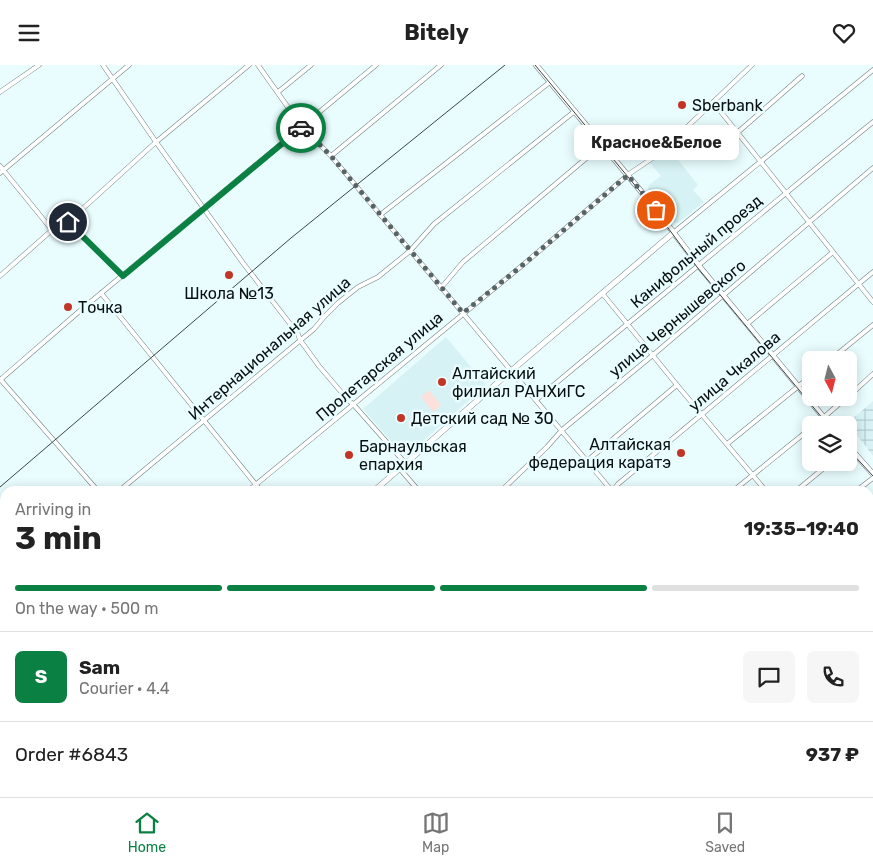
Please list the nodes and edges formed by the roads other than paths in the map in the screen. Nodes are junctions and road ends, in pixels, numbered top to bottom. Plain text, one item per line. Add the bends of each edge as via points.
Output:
1 (38, 65) edge
2 (104, 65) edge
3 (129, 65) edge
4 (249, 65) edge
5 (258, 65) edge
6 (311, 65) edge
7 (376, 65) edge
8 (442, 65) edge
9 (536, 65) edge
10 (752, 65) edge
11 (873, 70) edge
12 (802, 76) dead end
13 (113, 79) junction
14 (550, 82) junction
15 (0, 92) edge
16 (278, 92) junction
17 (713, 102) junction
18 (575, 111) junction
19 (873, 122) edge
20 (302, 127) junction
21 (737, 133) junction
22 (156, 142) junction
23 (602, 145) junction
24 (331, 156) junction
25 (760, 162) junction
26 (0, 165) edge
27 (873, 168) edge
28 (2, 172) edge
29 (628, 175) junction
30 (785, 192) junction
31 (204, 209) junction
32 (380, 215) junction
33 (809, 221) junction
34 (68, 222) junction
35 (52, 231) junction
36 (673, 233) junction
37 (410, 251) junction
38 (833, 252) junction
39 (698, 266) junction
40 (873, 272) edge
41 (0, 276) edge
42 (123, 276) junction
43 (857, 284) junction
44 (441, 287) junction
45 (102, 293) junction
46 (602, 293) junction
47 (724, 295) junction
48 (873, 302) edge
49 (463, 313) junction
50 (627, 324) junction
51 (747, 324) junction
52 (873, 325) edge
53 (300, 340) junction
54 (841, 351) edge
55 (653, 355) junction
56 (772, 355) junction
57 (511, 371) junction
58 (873, 375) edge
59 (0, 379) edge
60 (802, 383) edge
61 (677, 385) junction
62 (798, 386) junction
63 (858, 388) edge
64 (536, 400) junction
65 (353, 404) junction
66 (838, 406) edge
67 (702, 415) junction
68 (822, 416) edge
69 (826, 416) edge
70 (204, 421) junction
71 (562, 429) junction
72 (802, 435) edge
73 (727, 444) junction
74 (857, 456) edge
75 (587, 461) junction
76 (406, 464) junction
77 (400, 469) junction
78 (820, 471) edge
79 (873, 474) edge
80 (752, 475) junction
81 (873, 477) edge
82 (256, 485) joint
83 (94, 486) edge
84 (125, 486) edge
85 (380, 486) edge
86 (415, 486) edge
87 (507, 486) edge
88 (609, 486) edge
89 (617, 486) edge
90 (739, 486) edge
91 (762, 486) edge
92 (802, 486) edge
93 (862, 486) edge

1 - 15 street
2 - 13 street
3 - 13 street
4 - 22 street
5 - 16 street
6 - 16 street
7 - 20 street
8 - 24 street
9 - 14 main road
10 - 17 street, Пролетарская улица
11 - 25 street
12 - 21 street
13 - 22 street
13 - 28 street
14 - 18 main road
14 - 32 street
16 - 20 street
17 - 21 street
17 - 29 street, Пролетарская улица via 657,155
18 - 23 main road
18 - 37 street, Интернациональная улица via 434,224
19 - 30 street, Канифольный проезд
20 - 24 street
20 - 31 street
21 - 25 street
22 - 31 street
22 - 34 street
23 - 29 main road
23 - 44 street via 462,262
24 - 32 street
25 - 30 street
25 - 36 street
26 - 28 street
27 - 33 street, улица Чернышевского
28 - 35 street
29 - 36 main road
29 - 49 street, Пролетарская улица
30 - 33 street
30 - 39 street, Канифольный проезд
31 - 42 street
31 - 53 street
32 - 37 street
33 - 38 street
33 - 47 street, улица Чернышевского
34 - 35 street
34 - 42 street
35 - 41 street
36 - 39 main road
36 - 46 main road
37 - 44 street
37 - 53 street, Интернациональная улица via 338,303
38 - 43 street
38 - 51 street
39 - 47 main road
39 - 50 street, Канифольный проезд
40 - 43 street, улица Чкалова
42 - 45 street
43 - 48 street
43 - 56 street, улица Чкалова
44 - 49 street
45 - 59 street
45 - 70 street
46 - 50 street
46 - 57 main road
47 - 51 main road
47 - 55 street, улица Чернышевского
49 - 57 street
49 - 65 street, Пролетарская улица
50 - 55 street
50 - 64 street, Канифольный проезд
51 - 56 main road
52 - 54 street
53 - 65 street
53 - 70 street, Интернациональная улица
55 - 61 street
55 - 71 street, улица Чернышевского
56 - 62 main road
56 - 67 street, улица Чкалова
57 - 64 street
57 - 76 main road
58 - 63 street
59 - 83 street
60 - 62 street
61 - 67 street
61 - 75 street
62 - 68 main road
62 - 73 street
64 - 71 street
65 - 76 street
65 - 82 street, Пролетарская улица
66 - 69 street
67 - 73 street
67 - 89 street, улица Чкалова
70 - 82 street
70 - 84 street, Интернациональная улица
71 - 75 street
71 - 87 street, улица Чернышевского
72 - 80 street
73 - 80 street
74 - 79 main road
75 - 88 street
76 - 77 main road
77 - 85 main road
77 - 86 street
78 - 92 street
80 - 90 street
80 - 91 street
81 - 93 street

